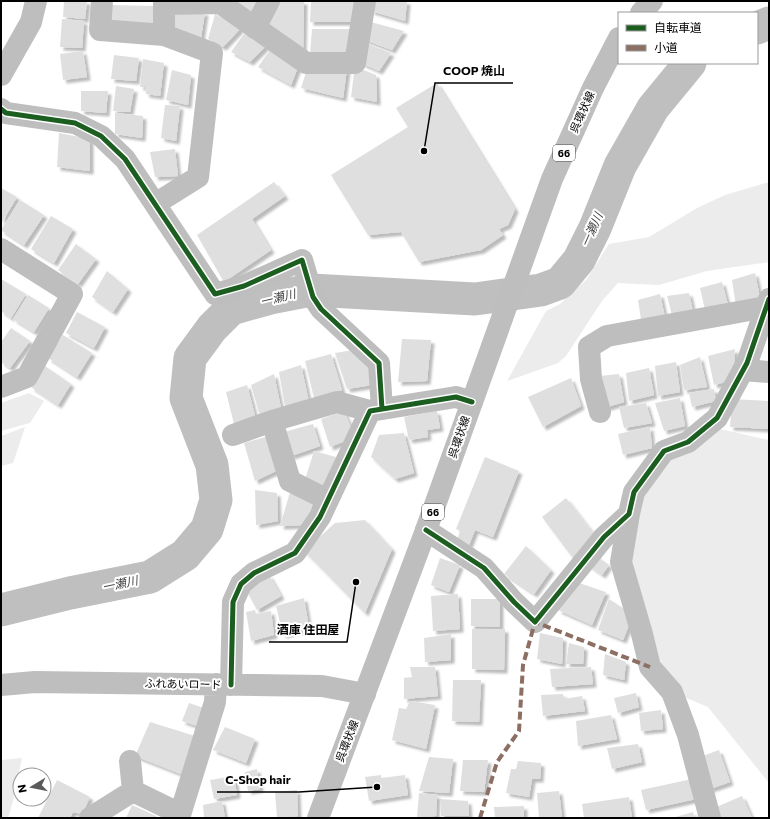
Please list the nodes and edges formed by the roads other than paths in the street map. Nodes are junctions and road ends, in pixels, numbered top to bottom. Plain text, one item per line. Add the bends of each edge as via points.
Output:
1 (36, 1) edge
2 (102, 1) edge
3 (269, 1) edge
4 (366, 1) edge
5 (652, 1) edge
6 (642, 12) edge
7 (255, 28) junction
8 (164, 35) junction
9 (618, 40) edge
10 (1, 75) edge
11 (1, 109) edge
12 (155, 204) junction
13 (1, 249) edge
14 (768, 303) edge
15 (743, 370) junction
16 (769, 372) edge
17 (4, 379) edge
18 (472, 402) junction
19 (376, 410) junction
20 (600, 412) dead end
21 (272, 421) junction
22 (233, 435) dead end
23 (328, 500) junction
24 (630, 514) junction
25 (426, 530) junction
26 (224, 684) junction
27 (1, 685) edge
28 (365, 694) junction
29 (130, 761) dead end
30 (133, 791) junction
31 (180, 816) edge
32 (90, 818) edge
33 (318, 818) edge
34 (710, 818) edge

1 - 10 street via 31,22
2 - 8 street via 100,30
3 - 7 street
4 - 7 street via 355,63 306,64
5 - 6 street
7 - 8 street via 220,3 164,4
8 - 12 street via 212,54 198,177
9 - 18 street, 呉環状線 / 66 via 552,179
11 - 12 street via 6,113 75,123 100,136 125,159
12 - 19 street via 215,294 244,286 302,260 312,297 321,309 379,363
13 - 17 street via 72,294 27,377
14 - 15 street
14 - 20 street via 607,336 589,347 592,379
15 - 16 street
15 - 24 street via 717,418 688,442 664,451 634,492
18 - 19 street via 456,397
18 - 25 street, 呉環状線 / 66
19 - 21 street via 337,402
19 - 23 street
21 - 22 street
21 - 23 street via 290,481
23 - 26 street via 320,517 295,553 254,573 241,584 233,602
24 - 25 street via 604,537 535,622 484,568
24 - 34 street via 621,562 650,667 672,692 688,735
25 - 28 street, 呉環状線 / 66
26 - 27 street, ふれあいロード via 36,682
26 - 28 street, ふれあいロード via 322,686
26 - 31 street via 215,702
28 - 33 street, 呉環状線 / 66
29 - 30 street
30 - 31 street
30 - 32 street

